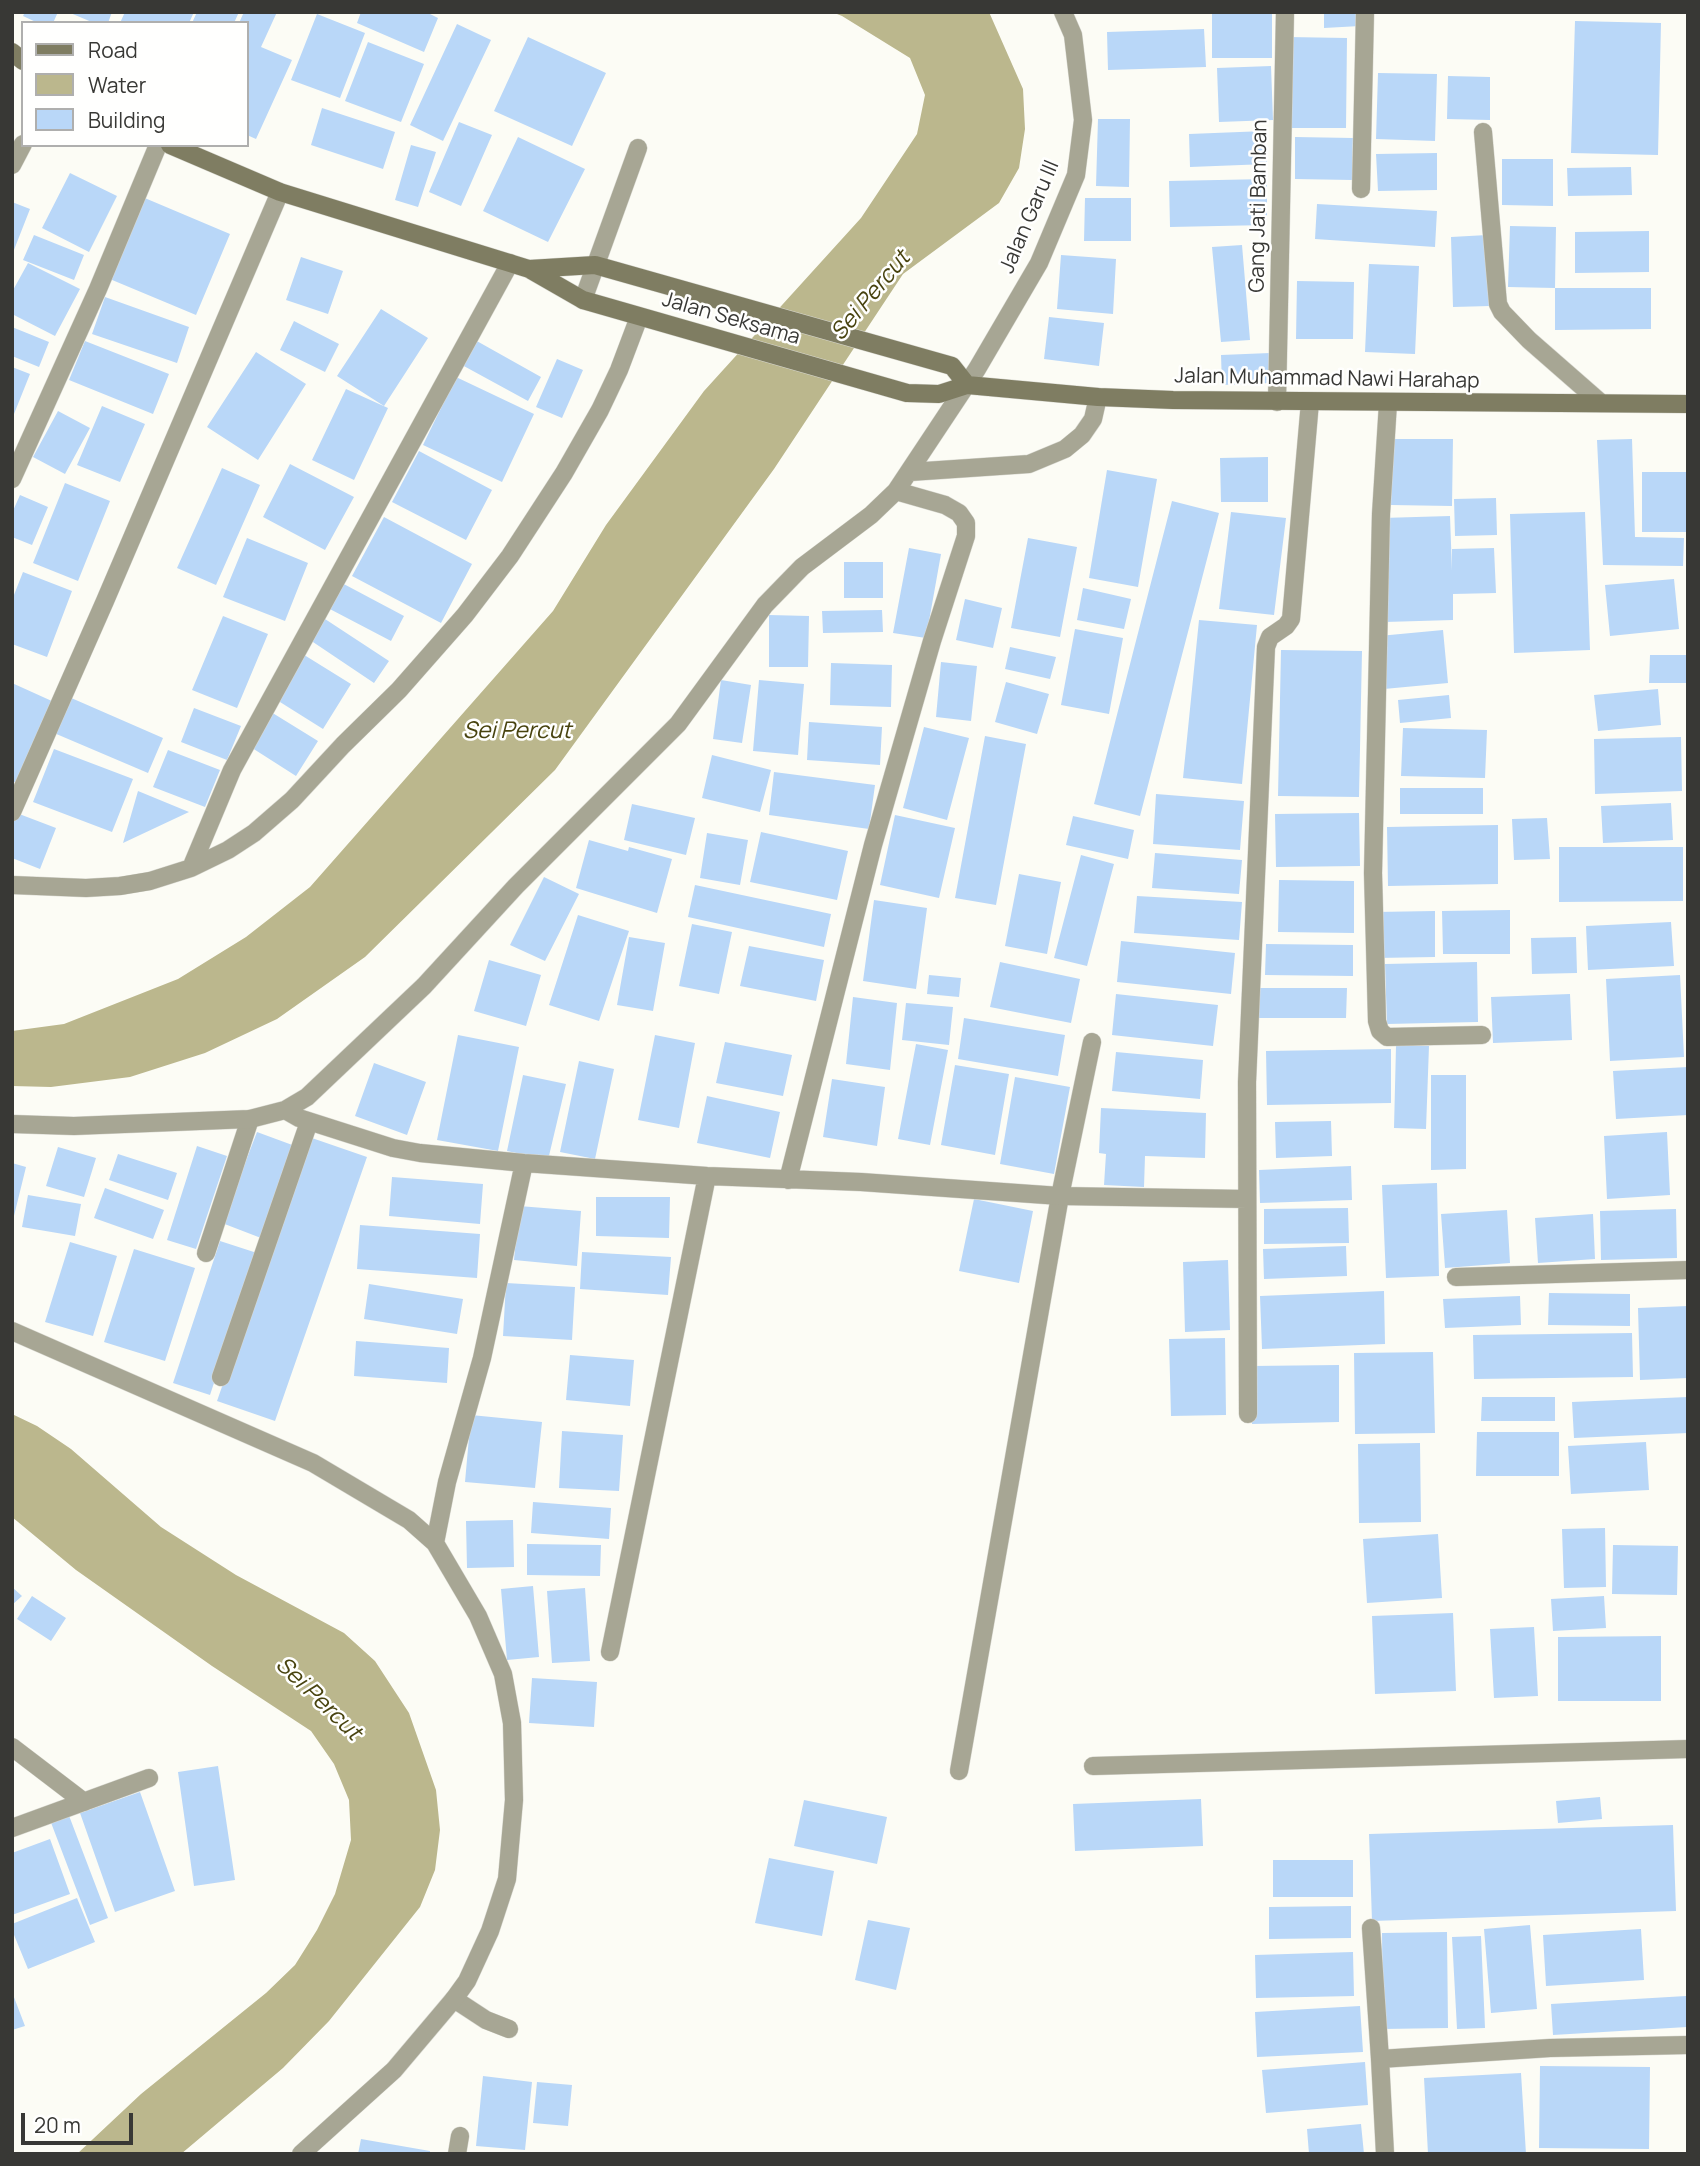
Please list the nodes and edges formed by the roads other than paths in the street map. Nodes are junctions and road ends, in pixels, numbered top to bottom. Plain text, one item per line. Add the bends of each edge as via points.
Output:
1 (1063, 12) edge
2 (1285, 12) edge
3 (1365, 12) edge
4 (1483, 132) dead end
5 (21, 147) edge
6 (157, 147) edge
7 (175, 147) edge
8 (638, 148) dead end
9 (12, 165) edge
10 (1361, 188) dead end
11 (280, 192) junction
12 (510, 263) junction
13 (595, 265) junction
14 (529, 269) junction
15 (583, 300) junction
16 (639, 317) junction
17 (967, 385) junction
18 (1098, 397) junction
19 (1277, 402) junction
20 (1310, 402) junction
21 (1388, 403) junction
22 (1601, 403) junction
23 (1688, 404) edge
24 (910, 472) junction
25 (12, 479) edge
26 (897, 491) junction
27 (12, 812) edge
28 (191, 868) junction
29 (12, 885) edge
30 (1482, 1035) dead end
31 (1092, 1042) dead end
32 (285, 1110) junction
33 (250, 1119) junction
34 (309, 1122) junction
35 (12, 1124) edge
36 (524, 1164) junction
37 (707, 1176) junction
38 (788, 1180) junction
39 (1060, 1196) junction
40 (1247, 1199) junction
41 (206, 1252) dead end
42 (1688, 1270) edge
43 (1456, 1277) dead end
44 (12, 1331) edge
45 (221, 1377) dead end
46 (1248, 1414) dead end
47 (435, 1543) junction
48 (610, 1652) dead end
49 (12, 1747) edge
50 (1688, 1749) edge
51 (1093, 1766) dead end
52 (959, 1771) dead end
53 (149, 1778) dead end
54 (84, 1802) junction
55 (12, 1828) edge
56 (1371, 1927) dead end
57 (454, 1999) junction
58 (509, 2029) dead end
59 (1688, 2045) edge
60 (1380, 2059) junction
61 (302, 2154) edge
62 (1385, 2154) edge

1 - 17 street, Jalan Garu III via 1073,35 1083,120 1076,175 1040,263
2 - 19 street, Gang Jati Bamban
3 - 10 street
4 - 22 street via 1498,304 1529,340
5 - 9 street
6 - 25 street
7 - 11 main road, Jalan Seksama
8 - 13 street
11 - 12 main road, Jalan Seksama
11 - 27 street
12 - 14 main road, Jalan Seksama
12 - 28 street via 232,770
13 - 14 main road, Jalan Seksama
13 - 15 street
13 - 17 main road, Jalan Seksama via 952,366
14 - 15 main road, Jalan Seksama
15 - 16 main road, Jalan Seksama
16 - 17 main road, Jalan Seksama via 908,393 939,394
16 - 28 street via 600,410 565,472 466,615 292,800 254,833
17 - 18 main road, Jalan Muhammad Nawi Harahap
17 - 24 street, Jalan Garu III
18 - 19 main road, Jalan Muhammad Nawi Harahap
18 - 24 street via 1093,419 1082,435 1065,449 1029,464
19 - 20 main road, Jalan Muhammad Nawi Harahap
20 - 21 main road, Jalan Muhammad Nawi Harahap
20 - 40 street via 1291,619 1270,637 1266,647 1247,1082
21 - 22 main road, Jalan Muhammad Nawi Harahap
21 - 30 street via 1381,514 1374,859 1377,1021 1387,1037
22 - 23 main road, Jalan Muhammad Nawi Harahap
24 - 26 street, Jalan Garu III
26 - 32 street, Jalan Garu III via 802,566 765,605 678,724 516,886 424,986 307,1097
26 - 38 street via 959,513 966,523 966,537 873,845
28 - 29 street via 120,886
31 - 39 street
32 - 33 street, Jalan Garu III
32 - 34 street
33 - 35 street, Jalan Garu III
33 - 41 street
34 - 36 street via 393,1148
34 - 45 street
36 - 37 street
36 - 47 street
37 - 38 street
37 - 48 street
38 - 39 street
39 - 40 street
39 - 52 street
40 - 46 street
42 - 43 street
44 - 47 street via 313,1463 409,1520
47 - 57 street via 478,1616 498,1662 512,1723 514,1800 507,1879 490,1931
49 - 54 street
50 - 51 street
53 - 54 street
54 - 55 street
56 - 60 street
57 - 58 street
57 - 61 street via 394,2070
59 - 60 street
60 - 62 street

